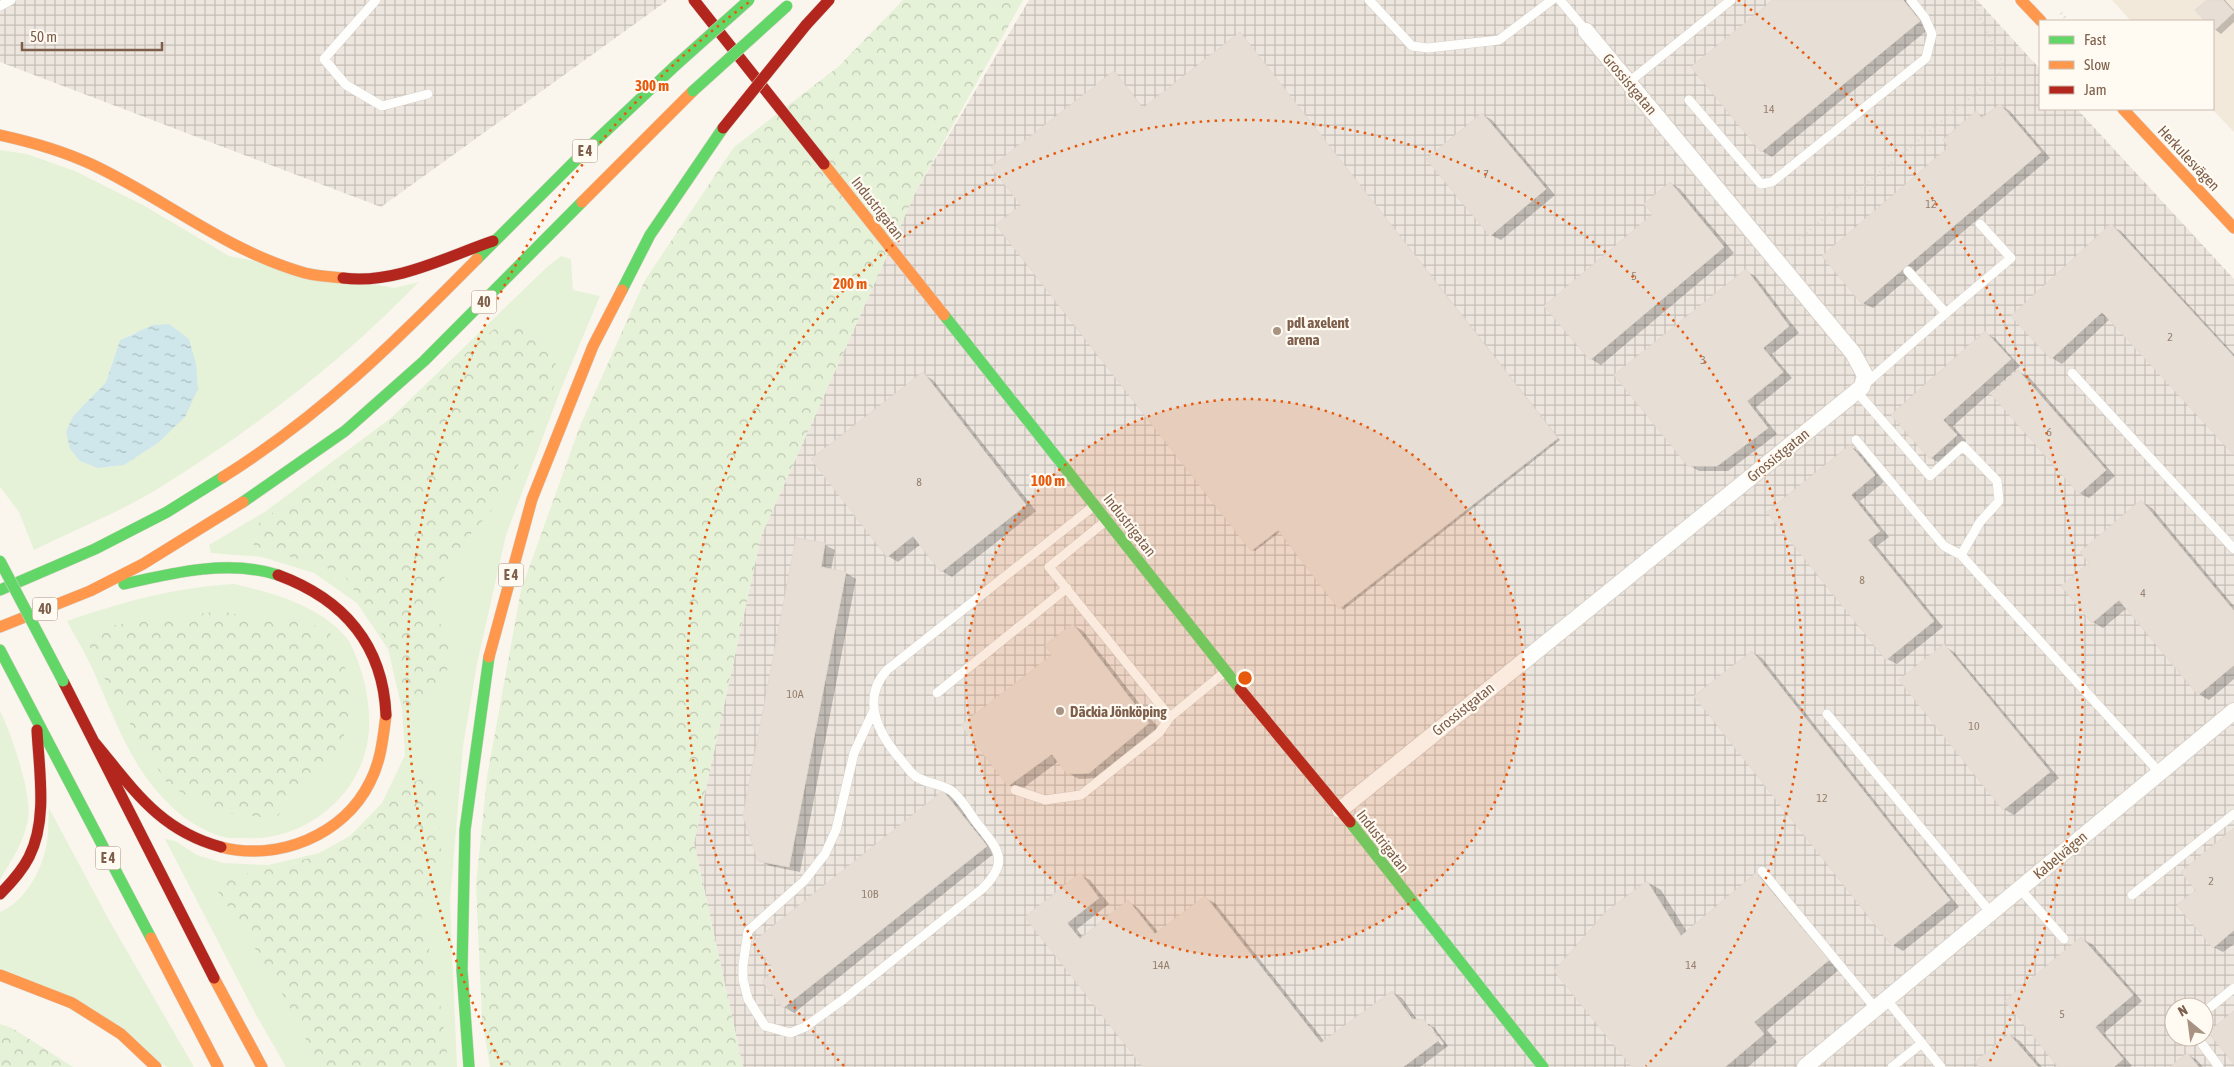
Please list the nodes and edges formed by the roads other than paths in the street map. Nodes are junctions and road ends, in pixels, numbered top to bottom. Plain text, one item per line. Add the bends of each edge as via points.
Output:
1 (11, 0) edge
2 (376, 0) edge
3 (694, 0) edge
4 (749, 0) edge
5 (829, 0) edge
6 (1369, 0) edge
7 (1552, 0) edge
8 (1560, 0) edge
9 (1731, 0) edge
10 (1911, 0) edge
11 (2021, 0) edge
12 (790, 3) edge
13 (0, 6) edge
14 (2040, 20) edge
15 (1586, 30) joint
16 (1629, 82) junction
17 (428, 94) dead end
18 (1689, 100) dead end
19 (2123, 110) edge
20 (0, 135) edge
21 (1980, 224) dead end
22 (2234, 228) edge
23 (498, 239) junction
24 (1908, 271) dead end
25 (1946, 313) junction
26 (2072, 373) dead end
27 (1860, 389) junction
28 (1856, 440) dead end
29 (1095, 505) junction
30 (1107, 520) junction
31 (2234, 549) edge
32 (1961, 555) junction
33 (0, 561) edge
34 (1067, 588) junction
35 (0, 590) edge
36 (90, 590) junction
37 (0, 627) edge
38 (0, 650) edge
39 (1226, 672) junction
40 (936, 693) dead end
41 (874, 710) junction
42 (2234, 711) edge
43 (1827, 714) dead end
44 (1170, 717) junction
45 (36, 721) junction
46 (95, 743) junction
47 (2160, 773) junction
48 (1015, 790) dead end
49 (1340, 810) junction
50 (2234, 814) edge
51 (1762, 871) dead end
52 (2020, 889) junction
53 (0, 894) edge
54 (2132, 895) dead end
55 (1991, 913) junction
56 (2064, 939) dead end
57 (0, 975) edge
58 (2234, 988) edge
59 (1881, 1004) junction
60 (2214, 1004) edge
61 (1922, 1043) junction
62 (2204, 1047) edge
63 (156, 1067) edge
64 (218, 1067) edge
65 (262, 1067) edge
66 (469, 1067) edge
67 (1543, 1067) edge
68 (1805, 1067) edge
69 (1892, 1067) edge
70 (1941, 1067) edge
71 (2219, 1067) edge

1 - 13 lane
2 - 17 lane via 324,59 346,85 382,106
3 - 29 main road, Industrigatan
4 - 23 main road, E 4, bridge via 587,149
5 - 66 main road, E 4, bridge via 723,128 650,235 593,346 532,499 492,648 465,830 462,970
6 - 7 lane via 1412,46 1428,48 1500,40
8 - 15 lane
9 - 16 lane
10 - 18 lane via 1932,34 1926,58 1772,182 1761,184
11 - 14 main road
12 - 36 main road, 40, bridge via 693,91 424,361 345,430 208,525 143,564
15 - 16 street, Grossistgatan
16 - 27 street, Grossistgatan via 1861,364 1865,375
19 - 22 main road, Herkulesvägen
20 - 23 main road via 38,144 79,160 236,246 283,268 315,276 356,280 387,276
21 - 25 lane via 2011,258
23 - 35 main road, E 4 via 384,353 261,453 167,512 96,549
24 - 25 lane
25 - 27 lane
26 - 31 lane
27 - 32 lane via 1930,476 1963,446 1997,481 1998,501 1980,522
27 - 49 street, Grossistgatan
28 - 32 lane via 1944,546
29 - 30 main road, Industrigatan
29 - 41 lane via 887,670 878,681
30 - 34 lane via 1049,567
30 - 39 main road, Industrigatan
32 - 47 lane
33 - 46 main road, bridge
34 - 40 lane
34 - 44 lane
36 - 37 main road, 40
36 - 46 main road via 198,571 237,570 274,574 307,586 339,608 363,635 377,666 385,696 385,729 379,760 364,792 339,819 312,838 285,850 254,853 222,850 192,837 160,818
38 - 45 main road, E 4
39 - 44 lane
39 - 49 main road, Industrigatan
41 - 41 lane via 893,751 914,776 954,792 995,847 999,858 995,876 820,1016 790,1033 777,1030 765,1026 748,1000 743,979 748,931 804,881 825,854 836,830 854,753
42 - 47 street, Kabelvägen
43 - 55 lane
44 - 48 lane via 1159,734 1081,795 1045,800
45 - 53 main road via 38,824 31,851 17,876
45 - 64 main road, E 4
46 - 65 main road
47 - 52 street, Kabelvägen
49 - 67 main road, Industrigatan
50 - 54 lane
51 - 59 lane
52 - 55 street, Kabelvägen
52 - 56 lane
55 - 59 street, Kabelvägen
57 - 63 main road via 72,1003 121,1034
58 - 60 lane
59 - 61 lane
59 - 68 street, Kabelvägen
61 - 69 lane
61 - 70 lane
62 - 71 lane

